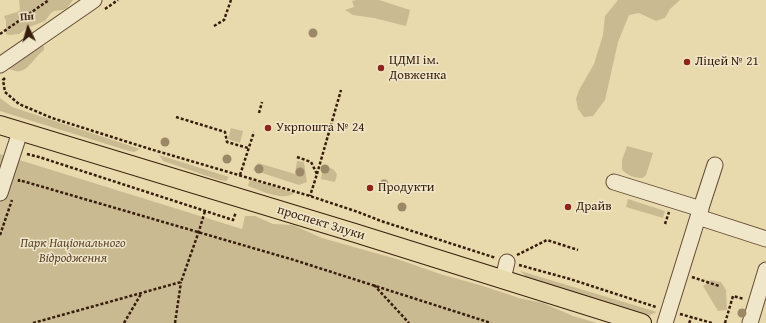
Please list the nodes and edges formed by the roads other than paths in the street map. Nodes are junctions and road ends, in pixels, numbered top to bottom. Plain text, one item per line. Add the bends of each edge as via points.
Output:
1 (94, 0) edge
2 (0, 65) edge
3 (0, 125) edge
4 (20, 132) junction
5 (715, 165) dead end
6 (614, 182) dead end
7 (7, 194) edge
8 (700, 213) junction
9 (766, 239) edge
10 (510, 259) road end
11 (766, 270) edge
12 (503, 279) junction
13 (666, 317) edge
14 (642, 323) edge
15 (750, 323) edge

1 - 2 street
3 - 4 main road, проспект Злуки
4 - 7 street
4 - 12 main road, проспект Злуки
5 - 8 street
6 - 8 street
8 - 9 street
8 - 13 street
10 - 12 street
11 - 15 street
12 - 14 main road, проспект Злуки

